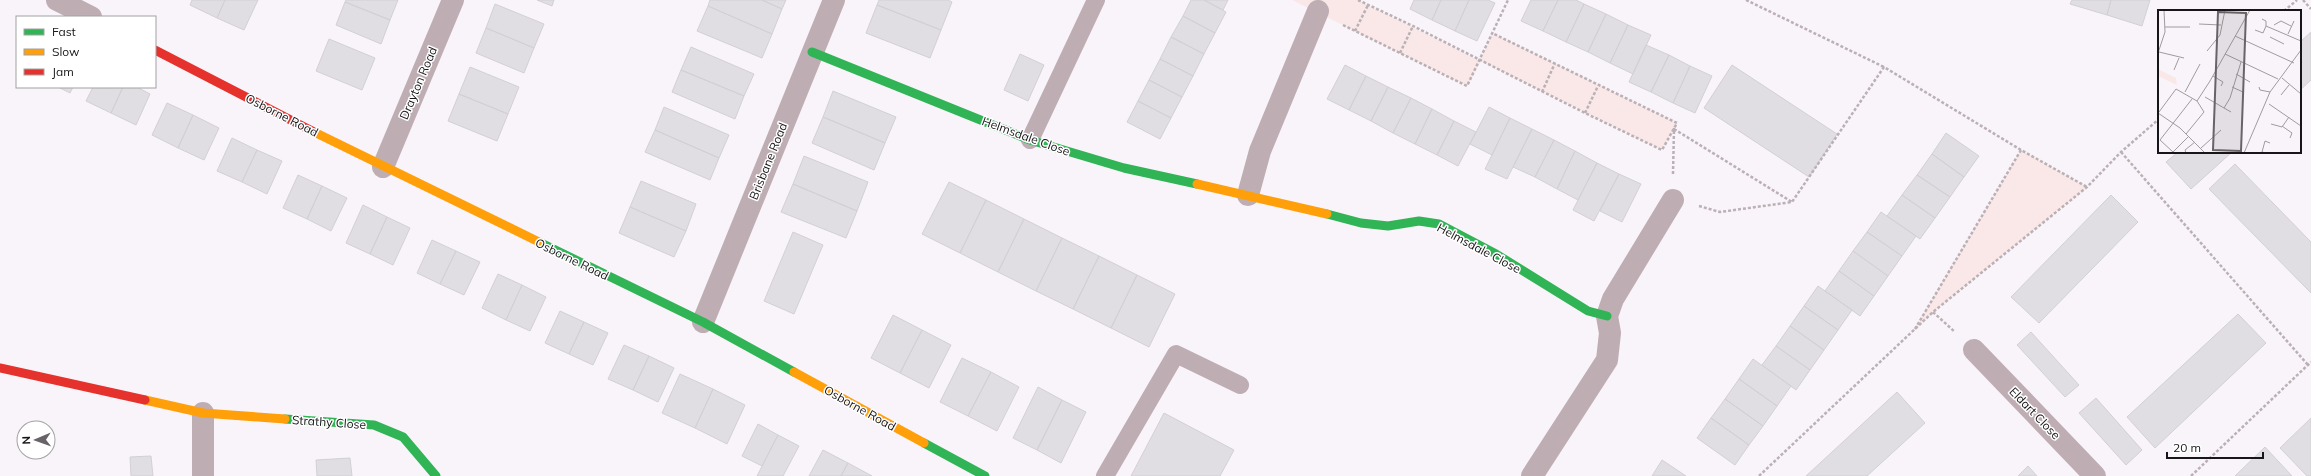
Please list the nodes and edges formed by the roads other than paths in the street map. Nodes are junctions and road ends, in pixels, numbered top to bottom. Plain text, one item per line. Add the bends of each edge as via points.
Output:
1 (57, 0) edge
2 (453, 0) edge
3 (834, 0) edge
4 (1096, 0) edge
5 (1318, 11) road end
6 (88, 16) edge
7 (156, 51) edge
8 (812, 52) junction
9 (1030, 140) junction
10 (383, 167) junction
11 (1248, 195) junction
12 (1673, 200) road end
13 (1607, 316) junction
14 (703, 322) junction
15 (1974, 350) dead end
16 (0, 368) edge
17 (1240, 385) dead end
18 (202, 412) junction
19 (203, 476) edge
20 (436, 476) edge
21 (985, 476) edge
22 (1105, 476) edge
23 (1532, 476) edge
24 (2095, 476) edge

1 - 6 street
2 - 10 street, Drayton Road
3 - 8 street, Brisbane Road
4 - 9 lane
5 - 11 street via 1260,151
7 - 10 street, Osborne Road
8 - 9 street, Helmsdale Close
8 - 14 street, Brisbane Road
9 - 11 street, Helmsdale Close via 1124,168
10 - 14 street, Osborne Road
11 - 13 street, Helmsdale Close via 1361,223 1388,226 1419,221 1438,224 1496,254 1588,311
12 - 13 street via 1613,299
13 - 23 street via 1610,333 1607,360
14 - 21 street, Osborne Road
15 - 24 street, Eldart Close
16 - 18 street, Strathy Close
17 - 22 lane via 1176,354
18 - 19 street
18 - 20 street, Strathy Close via 374,425 403,437

